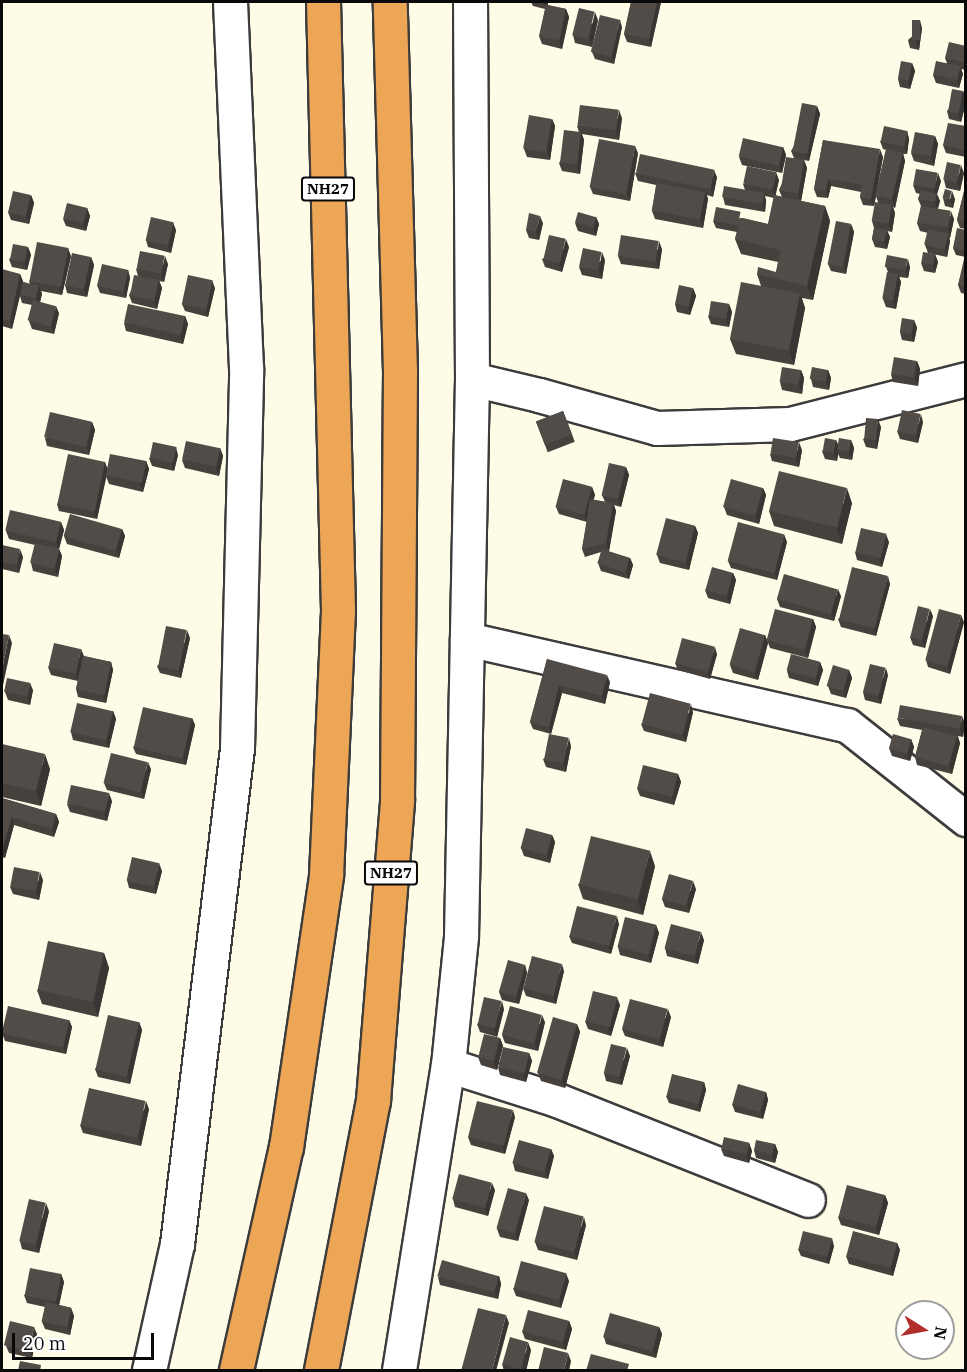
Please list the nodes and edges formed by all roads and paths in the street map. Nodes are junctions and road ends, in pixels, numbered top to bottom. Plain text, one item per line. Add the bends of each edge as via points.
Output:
1 (230, 2) edge
2 (323, 2) edge
3 (390, 2) edge
4 (470, 2) edge
5 (472, 379) junction
6 (966, 379) edge
7 (468, 639) junction
8 (966, 819) edge
9 (448, 1065) junction
10 (808, 1200) dead end
11 (149, 1371) edge
12 (236, 1371) edge
13 (321, 1371) edge
14 (399, 1371) edge

1 - 11 street via 246,368 237,748 177,1244
2 - 12 highway, NH27 via 338,610 326,875 286,1147
3 - 13 highway, NH27 via 400,371 397,801 373,1100
4 - 5 street
5 - 6 street via 657,428 790,424
5 - 7 street
7 - 8 street via 847,725
7 - 9 street via 461,936
9 - 10 street via 557,1100
9 - 14 street

